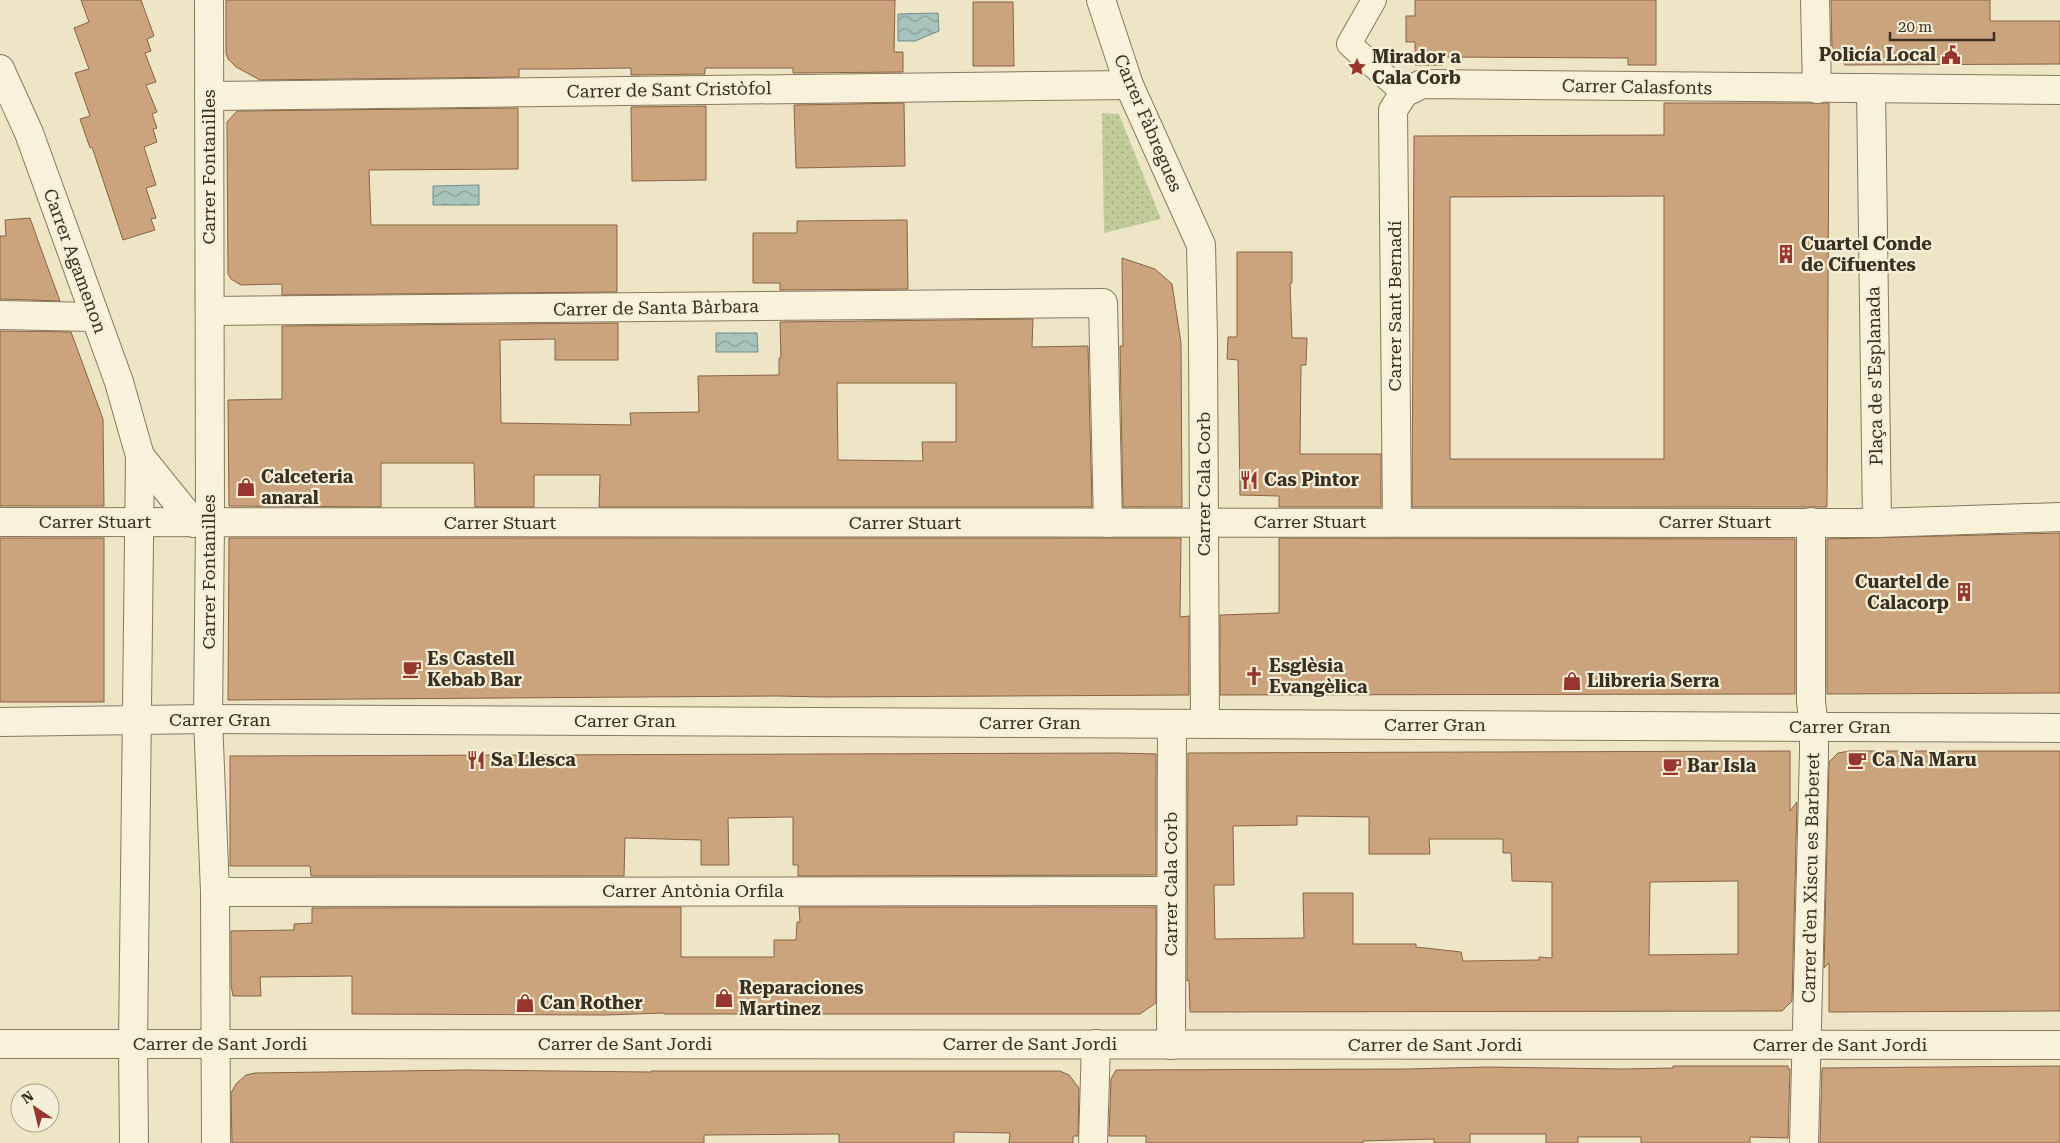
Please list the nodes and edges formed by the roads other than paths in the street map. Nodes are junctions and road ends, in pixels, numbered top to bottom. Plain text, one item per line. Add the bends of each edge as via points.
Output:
1 (209, 0) edge
2 (1101, 0) edge
3 (1374, 0) edge
4 (1815, 0) edge
5 (0, 69) edge
6 (1129, 85) junction
7 (1871, 88) junction
8 (1817, 89) junction
9 (2060, 90) edge
10 (1404, 93) junction
11 (209, 96) junction
12 (1201, 244) joint
13 (210, 311) junction
14 (0, 315) edge
15 (95, 317) junction
16 (140, 456) junction
17 (2060, 517) edge
18 (0, 522) edge
19 (140, 522) junction
20 (1397, 522) junction
21 (1810, 522) junction
22 (202, 523) junction
23 (1108, 523) junction
24 (1204, 523) junction
25 (1876, 523) junction
26 (137, 719) junction
27 (208, 719) junction
28 (0, 722) edge
29 (1172, 724) junction
30 (1205, 724) junction
31 (1814, 727) junction
32 (2060, 728) edge
33 (1170, 891) junction
34 (215, 892) junction
35 (0, 1044) edge
36 (133, 1044) junction
37 (217, 1044) junction
38 (1096, 1044) junction
39 (1170, 1045) junction
40 (1807, 1045) junction
41 (2060, 1045) edge
42 (134, 1143) edge
43 (216, 1143) edge
44 (1093, 1143) edge
45 (1804, 1143) edge

1 - 11 street, Carrer Fontanilles
2 - 6 street, Carrer Fàbregues
3 - 10 street via 1349,44
4 - 8 street
5 - 15 street, Carrer Agamenon via 29,133
6 - 11 street, Carrer de Sant Cristòfol
6 - 12 street, Carrer Fàbregues
7 - 8 street, Carrer Calasfonts
7 - 9 street
7 - 25 street, Plaça de s'Esplanada
8 - 10 street, Carrer Calasfonts via 1422,84
10 - 20 street, Carrer Sant Bernadí via 1393,110
11 - 13 street, Carrer Fontanilles
12 - 24 street, Carrer Cala Corb
13 - 22 street, Carrer Fontanilles
13 - 23 street, Carrer de Santa Bàrbara via 1103,303
14 - 15 street
15 - 16 street, Carrer Agamenon via 119,382
16 - 19 street, Carrer Agamenon
16 - 22 street, Carrer Agamenon
17 - 25 street
18 - 19 street, Carrer Stuart
19 - 22 street, Carrer Stuart
19 - 26 street
20 - 21 street, Carrer Stuart
20 - 24 street, Carrer Stuart
21 - 25 street
21 - 31 street, Carrer d'en Xiscu es Barberet via 1811,702
22 - 23 street, Carrer Stuart
22 - 27 street, Carrer Fontanilles
23 - 24 street, Carrer Stuart
24 - 30 street, Carrer Cala Corb
26 - 27 street, Carrer Gran
26 - 28 street, Carrer Gran
26 - 36 street
27 - 29 street, Carrer Gran
27 - 34 street, Carrer Fontanilles
29 - 30 street, Carrer Gran
29 - 33 street, Carrer Cala Corb
30 - 31 street, Carrer Gran
31 - 32 street, Carrer Gran
31 - 40 street, Carrer d'en Xiscu es Barberet
33 - 34 street, Carrer Antònia Orfila
33 - 39 street, Carrer Cala Corb
34 - 37 street, Carrer Fontanilles
35 - 36 street, Carrer de Sant Jordi
36 - 37 street, Carrer de Sant Jordi
36 - 42 street
37 - 38 street, Carrer de Sant Jordi
37 - 43 street, Carrer Fontanilles
38 - 39 street, Carrer de Sant Jordi
38 - 44 street
39 - 40 street, Carrer de Sant Jordi
40 - 41 street, Carrer de Sant Jordi
40 - 45 street, Carrer d'en Xiscu es Barberet

